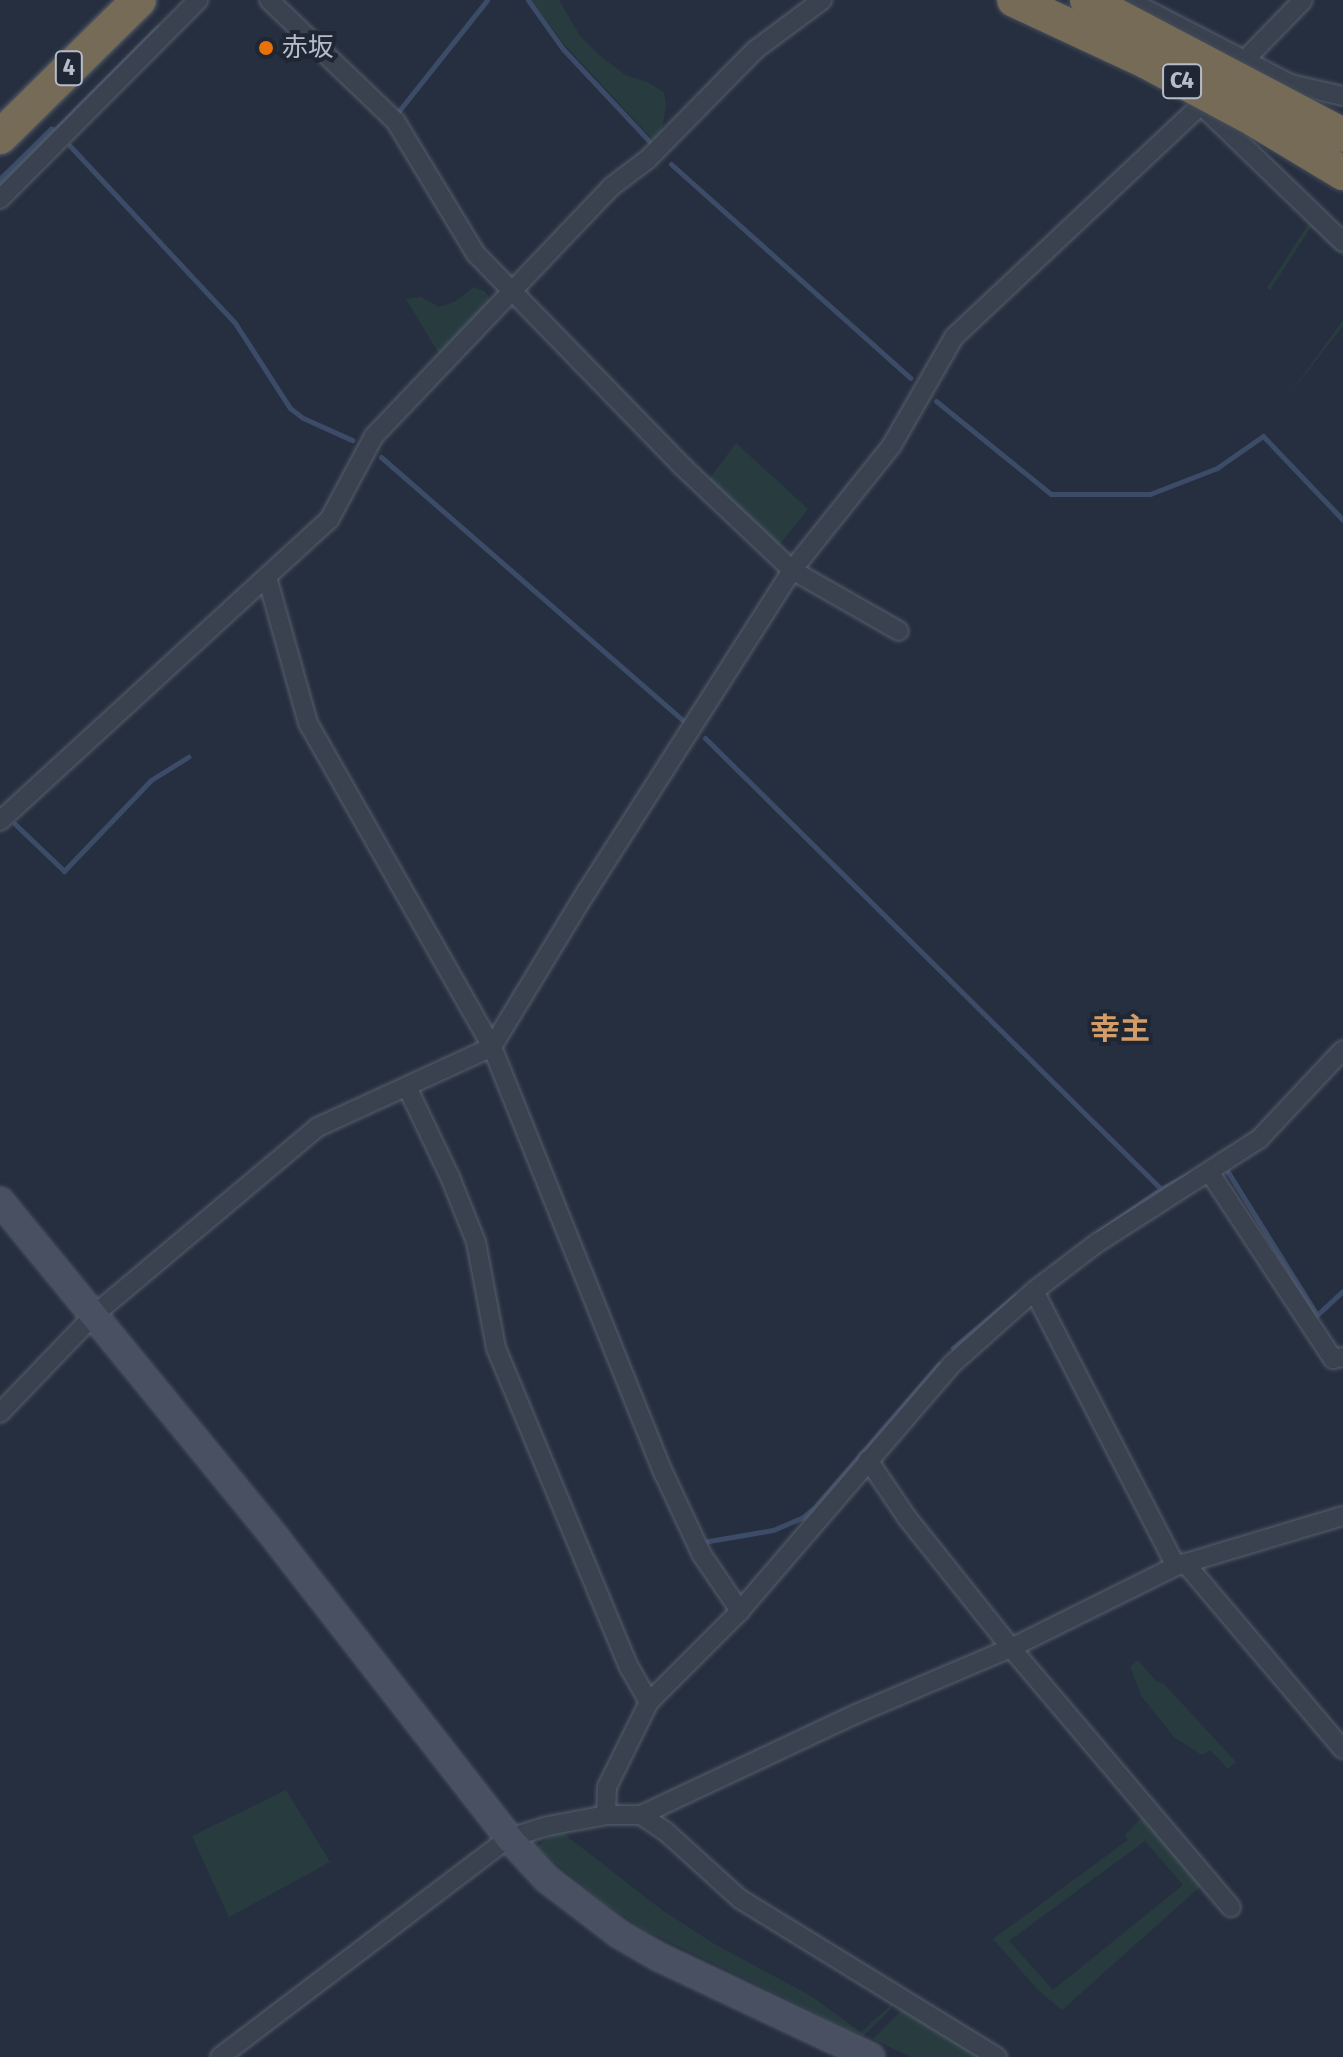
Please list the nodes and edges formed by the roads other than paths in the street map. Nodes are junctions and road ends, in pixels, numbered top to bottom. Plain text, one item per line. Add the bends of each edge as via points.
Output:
1 (108, 0) edge
2 (139, 0) edge
3 (269, 0) edge
4 (822, 0) edge
5 (1014, 0) edge
6 (1087, 0) edge
7 (1128, 0) edge
8 (1303, 0) edge
9 (193, 2) edge
10 (103, 34) junction
11 (1246, 59) junction
12 (1343, 96) edge
13 (0, 105) edge
14 (1201, 105) junction
15 (1343, 135) edge
16 (0, 137) edge
17 (0, 144) edge
18 (1343, 173) edge
19 (0, 199) edge
20 (1343, 242) edge
21 (513, 293) junction
22 (792, 570) junction
23 (267, 577) junction
24 (899, 631) dead end
25 (0, 821) edge
26 (492, 1047) junction
27 (1343, 1050) edge
28 (408, 1089) junction
29 (1210, 1173) junction
30 (0, 1201) edge
31 (1034, 1291) junction
32 (95, 1314) junction
33 (1343, 1357) edge
34 (0, 1413) edge
35 (868, 1460) junction
36 (1343, 1516) edge
37 (1180, 1565) junction
38 (740, 1611) junction
39 (1011, 1648) junction
40 (649, 1702) junction
41 (1343, 1749) edge
42 (606, 1815) junction
43 (641, 1815) junction
44 (509, 1838) junction
45 (1231, 1907) dead end
46 (220, 2057) edge
47 (871, 2057) edge
48 (997, 2057) edge

1 - 13 highway, 4
2 - 10 highway, 4
3 - 21 street via 396,122 476,254
4 - 21 street via 755,50 648,159 611,187
5 - 18 highway, C4, bridge via 1145,61
6 - 15 highway, C4, bridge
7 - 11 street
8 - 11 street
9 - 19 street
10 - 16 highway, 4
10 - 17 highway
11 - 12 street via 1305,89
11 - 14 street
14 - 20 street
14 - 22 street via 954,337 892,445
21 - 22 street
21 - 23 street via 374,436 329,520
22 - 24 street
22 - 26 street
23 - 25 street
23 - 26 street via 308,723
26 - 28 street
26 - 38 street via 664,1474 702,1555
27 - 29 street via 1259,1139
28 - 32 street via 318,1127
28 - 40 street via 476,1242 496,1348 629,1667
29 - 31 street via 1097,1243
29 - 33 street via 1333,1359
30 - 32 street
31 - 35 street via 951,1365
31 - 37 street
32 - 34 street
32 - 44 street
35 - 38 street
35 - 39 street
36 - 37 street
37 - 39 street
37 - 41 street
38 - 40 street
39 - 43 street
39 - 45 street
40 - 42 street via 607,1787
42 - 43 street
42 - 44 street
43 - 48 street via 740,1899
44 - 46 street
44 - 47 street via 547,1879 619,1934

